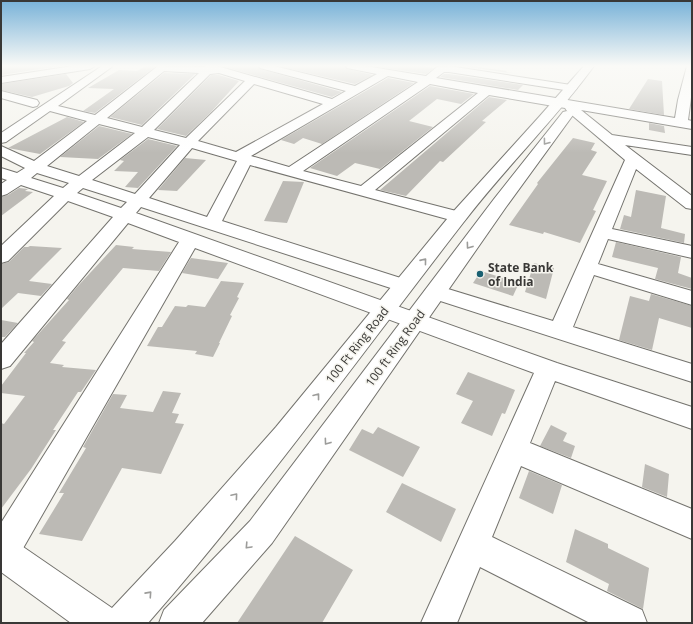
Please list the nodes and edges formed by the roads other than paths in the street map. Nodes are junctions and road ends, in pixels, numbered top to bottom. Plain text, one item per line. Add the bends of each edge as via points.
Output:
1 (8, 95) edge
2 (46, 95) edge
3 (65, 95) edge
4 (129, 95) edge
5 (185, 95) edge
6 (237, 95) edge
7 (305, 95) edge
8 (348, 95) edge
9 (405, 95) edge
10 (481, 95) edge
11 (520, 95) edge
12 (549, 95) edge
13 (572, 95) edge
14 (575, 95) edge
15 (688, 100) edge
16 (569, 101) junction
17 (33, 103) junction
18 (333, 103) junction
19 (48, 107) junction
20 (21, 110) dead end
21 (97, 121) junction
22 (687, 124) edge
23 (144, 133) junction
24 (1, 139) edge
25 (610, 139) junction
26 (189, 143) junction
27 (1, 150) edge
28 (692, 151) edge
29 (242, 158) junction
30 (636, 166) junction
31 (35, 167) junction
32 (291, 172) junction
33 (9, 176) edge
34 (660, 178) junction
35 (686, 181) dead end
36 (81, 182) junction
37 (1, 191) edge
38 (364, 191) junction
39 (65, 194) junction
40 (138, 200) junction
41 (692, 204) edge
42 (124, 216) junction
43 (458, 217) junction
44 (212, 223) junction
45 (602, 232) junction
46 (190, 240) junction
47 (692, 252) edge
48 (1, 257) edge
49 (587, 267) junction
50 (403, 286) junction
51 (435, 292) junction
52 (692, 298) edge
53 (384, 310) junction
54 (415, 320) junction
55 (560, 331) junction
56 (1, 360) edge
57 (548, 369) junction
58 (692, 373) edge
59 (692, 418) edge
60 (513, 449) junction
61 (692, 524) edge
62 (472, 545) junction
63 (1, 552) edge
64 (102, 623) edge
65 (123, 623) edge
66 (177, 623) edge
67 (439, 623) edge
68 (629, 623) edge

1 - 17 street
2 - 17 street
3 - 19 street
4 - 21 street
5 - 23 street
6 - 26 street
7 - 18 street
8 - 18 street
9 - 32 street
10 - 38 street
11 - 16 street
12 - 16 street
13 - 16 street, 100 Ft Ring Road
14 - 16 street, 100 ft Ring Road
15 - 22 street
16 - 22 street
16 - 25 street
16 - 43 street, 100 Ft Ring Road
16 -> 51 street, 100 ft Ring Road
17 - 20 street
18 - 29 street
19 - 21 street
19 - 24 street
21 - 23 street
21 - 31 street
23 - 26 street
23 - 36 street
25 - 28 street
25 - 30 street
26 - 29 street
26 - 40 street
27 - 31 street
29 - 32 street
29 - 44 street
30 - 34 street
30 - 45 street
31 - 33 street
31 - 36 street
32 - 38 street
33 - 37 street
33 - 39 street
34 - 35 street
34 - 41 street
36 - 39 street
36 - 40 street
38 - 43 street
39 - 42 street
39 - 48 street
40 - 42 street
40 - 44 street
42 - 46 street
42 - 56 street
50 -> 43 street, 100 Ft Ring Road
44 - 50 street
45 - 47 street
45 - 49 street
46 - 53 street
46 - 63 street
49 - 52 street
49 - 55 street
50 - 53 street, 100 Ft Ring Road
51 - 54 street, 100 ft Ring Road
51 - 55 street
53 - 54 street
65 -> 53 street, 100 Ft Ring Road via 187,553 286,435
54 - 57 street
54 -> 66 street, 100 ft Ring Road via 261,532
55 - 58 street
57 - 59 street
57 - 60 street
60 - 61 street
60 - 62 street
62 - 67 street
62 - 68 street
63 - 64 street

